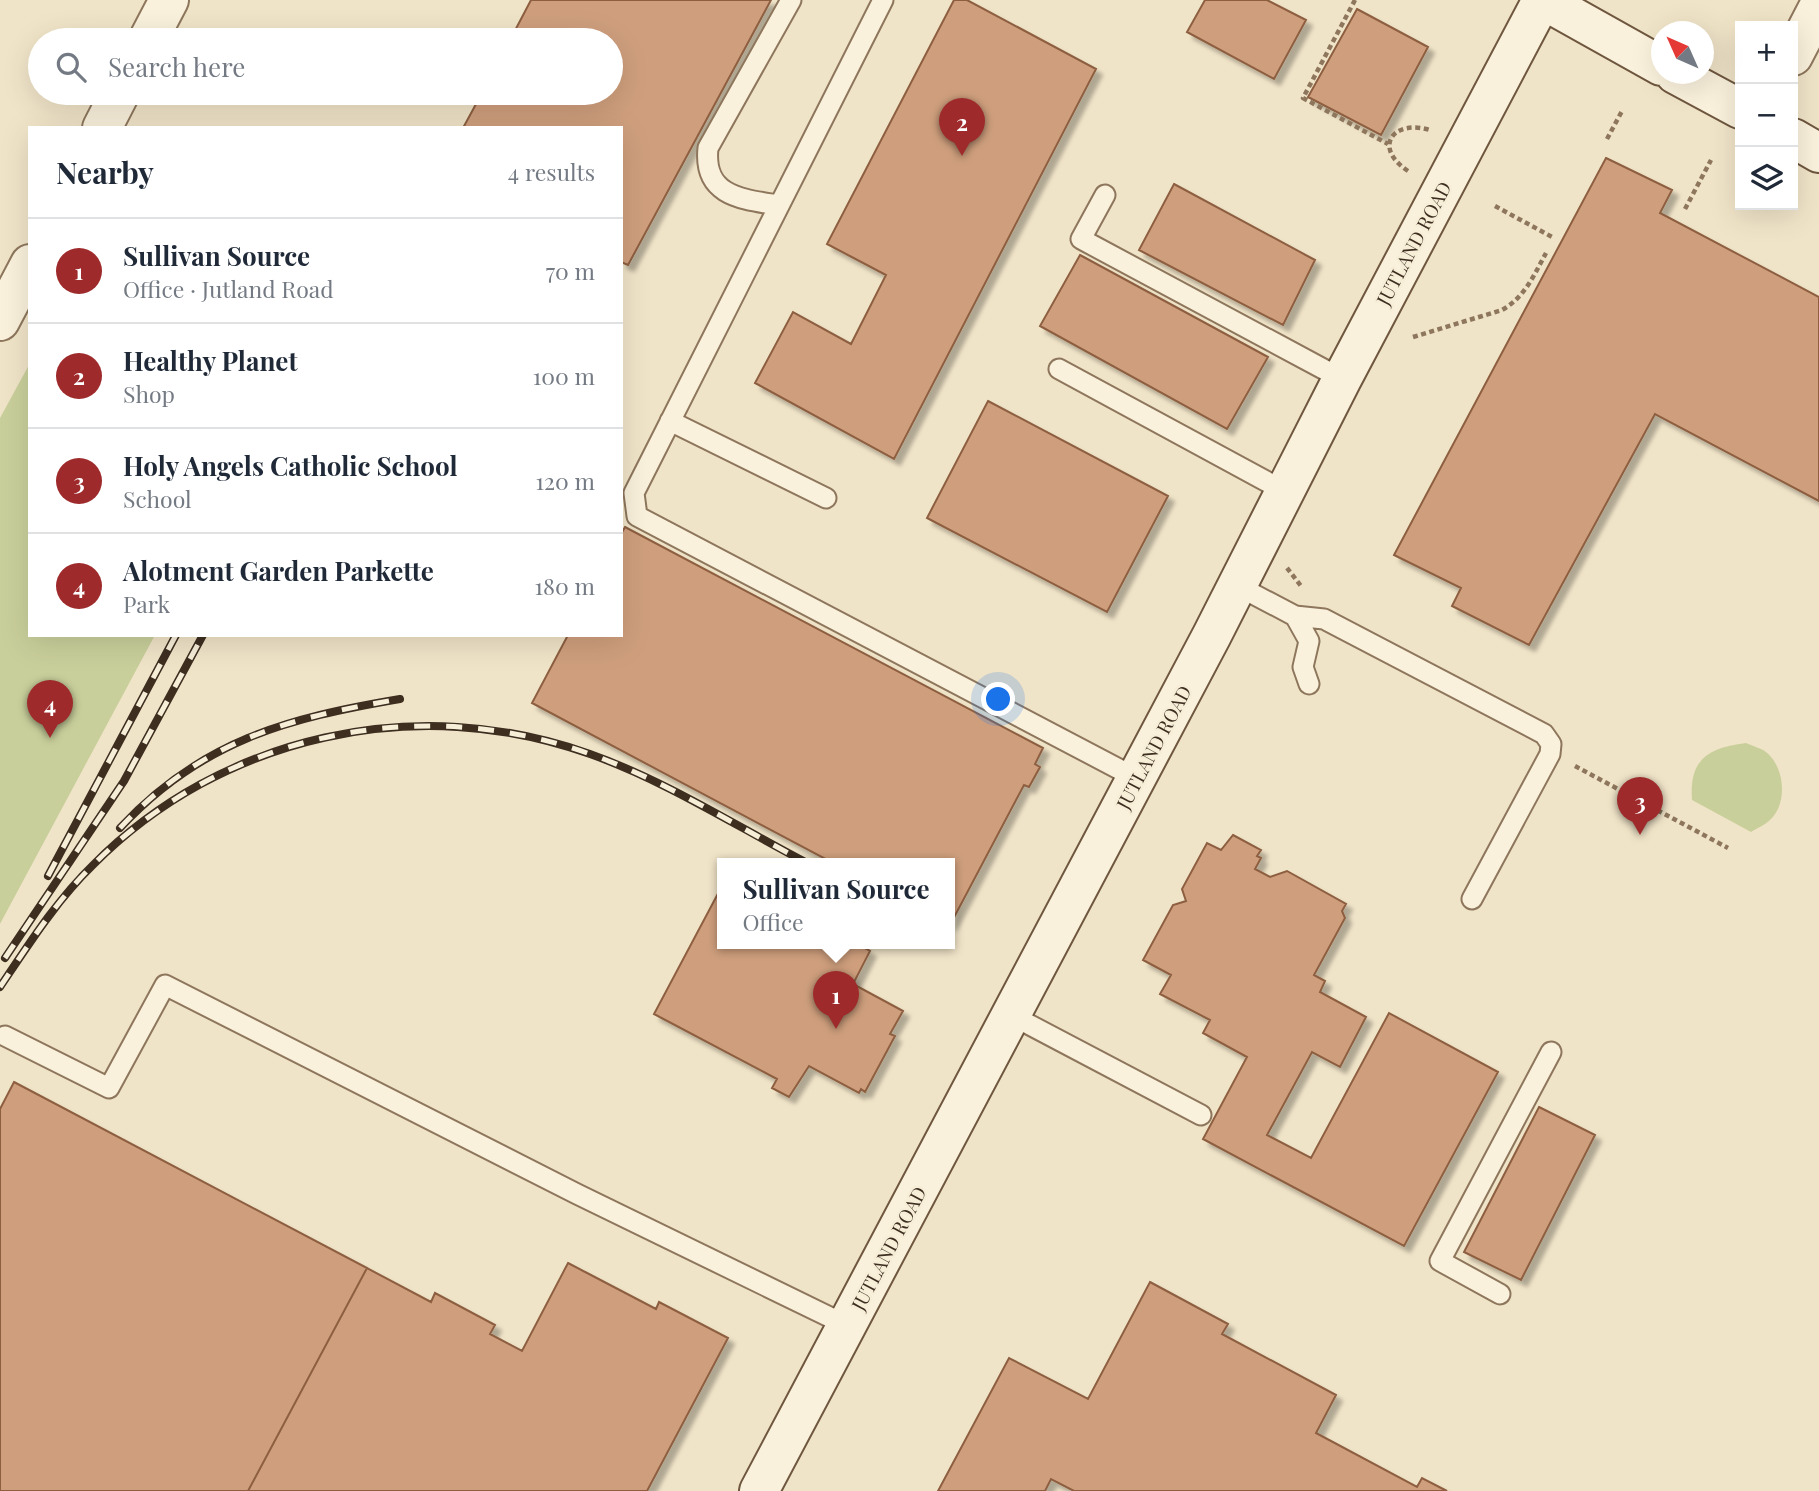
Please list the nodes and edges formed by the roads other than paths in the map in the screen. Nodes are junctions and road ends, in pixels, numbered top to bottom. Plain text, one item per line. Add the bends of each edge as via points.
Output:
1 (169, 0) edge
2 (791, 0) edge
3 (883, 0) edge
4 (1542, 0) edge
5 (1819, 6) edge
6 (154, 28) edge
7 (1798, 46) edge
8 (1651, 60) edge
9 (1693, 84) edge
10 (114, 105) edge
11 (1735, 107) edge
12 (103, 126) edge
13 (1798, 141) edge
14 (1819, 153) edge
15 (1105, 195) dead end
16 (778, 205) junction
17 (28, 268) edge
18 (0, 321) edge
19 (1059, 369) dead end
20 (1342, 379) junction
21 (670, 421) junction
22 (1286, 492) junction
23 (826, 498) dead end
24 (628, 505) edge
25 (1238, 586) junction
26 (1295, 616) junction
27 (1309, 684) dead end
28 (1136, 778) junction
29 (1472, 898) dead end
30 (1011, 1015) junction
31 (5, 1036) dead end
32 (1551, 1052) dead end
33 (1201, 1115) dead end
34 (1500, 1294) dead end
35 (846, 1325) junction
36 (759, 1491) edge

1 - 6 street
2 - 16 lane via 708,148 707,159 710,174 727,192
3 - 16 lane
4 - 8 street
4 - 20 street, JUTLAND ROAD
5 - 7 street
9 - 11 street
10 - 12 street
13 - 14 street
15 - 20 lane via 1082,239
16 - 21 lane
17 - 18 street
19 - 22 lane
20 - 22 street, JUTLAND ROAD
21 - 23 lane
21 - 24 lane
22 - 25 street, JUTLAND ROAD
24 - 28 lane via 637,516
25 - 26 lane
25 - 28 street, JUTLAND ROAD
26 - 27 lane via 1308,641 1303,667
26 - 29 lane via 1324,620 1544,734 1551,744 1550,754
28 - 30 street, JUTLAND ROAD
30 - 33 lane
30 - 35 street, JUTLAND ROAD
31 - 35 lane via 109,1088 165,985
32 - 34 lane via 1440,1261
35 - 36 street, JUTLAND ROAD

